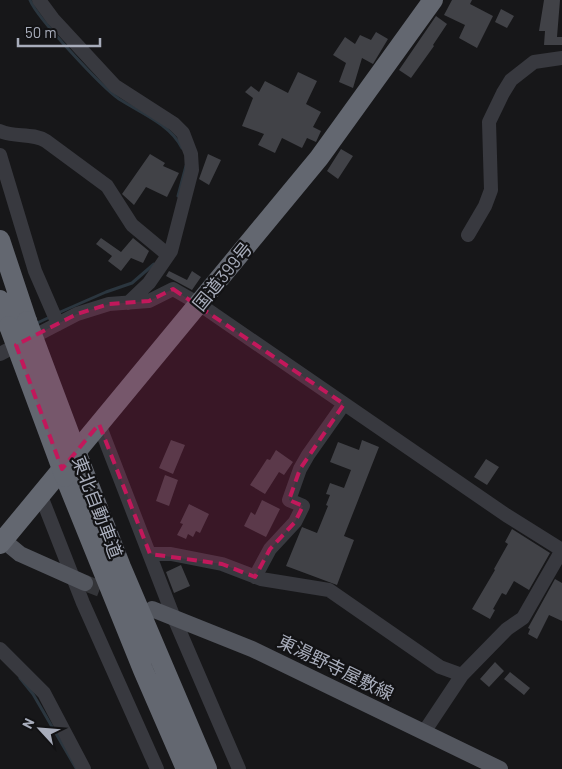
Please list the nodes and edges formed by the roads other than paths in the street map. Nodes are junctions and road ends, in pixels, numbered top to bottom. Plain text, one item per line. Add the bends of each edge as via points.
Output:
1 (39, 0) edge
2 (433, 0) edge
3 (562, 58) edge
4 (0, 131) edge
5 (0, 155) edge
6 (468, 235) dead end
7 (0, 240) edge
8 (164, 253) junction
9 (0, 300) edge
10 (128, 303) junction
11 (199, 304) junction
12 (55, 318) junction
13 (18, 323) junction
14 (0, 354) edge
15 (344, 404) junction
16 (99, 424) junction
17 (41, 496) junction
18 (2, 542) edge
19 (562, 550) edge
20 (150, 554) junction
21 (255, 576) junction
22 (80, 581) junction
23 (152, 609) dead end
24 (174, 618) junction
25 (0, 650) edge
26 (462, 675) junction
27 (424, 732) junction
28 (84, 769) edge
29 (157, 769) edge
30 (186, 769) edge
31 (207, 769) edge
32 (239, 769) edge
33 (500, 769) edge

1 - 8 street via 115,86 174,124 185,138 192,170
2 - 11 highway, 国道399号 via 318,158
3 - 6 street via 534,62 512,80 503,93 489,122 491,190
4 - 8 street via 17,136 38,136 107,186 132,225
5 - 12 street via 35,271
7 - 13 highway, 東北自動車道
8 - 10 street via 149,283
9 - 13 highway, 東北自動車道
10 - 11 street via 148,301 172,289
10 - 12 street via 109,304
11 - 15 street
11 - 16 highway, 国道399号
12 - 14 street
13 - 30 highway, 東北自動車道, bridge via 65,477
13 - 31 highway, 東北自動車道, bridge via 80,462
15 - 19 street
15 - 21 street via 300,469 289,500 303,506 295,522 270,549
16 - 17 highway, 国道399号
16 - 20 street
17 - 18 highway, 国道399号
17 - 22 street
18 - 22 main road via 20,554
19 - 26 street via 523,618 507,629
20 - 21 street via 171,554 222,564
20 - 24 street
21 - 26 street via 329,590 440,667
22 - 29 street via 83,603
23 - 24 main road, 東湯野寺屋敷線
24 - 27 main road, 東湯野寺屋敷線 via 252,649
24 - 32 street
25 - 28 street via 44,693
26 - 27 street
27 - 33 main road, 東湯野寺屋敷線

